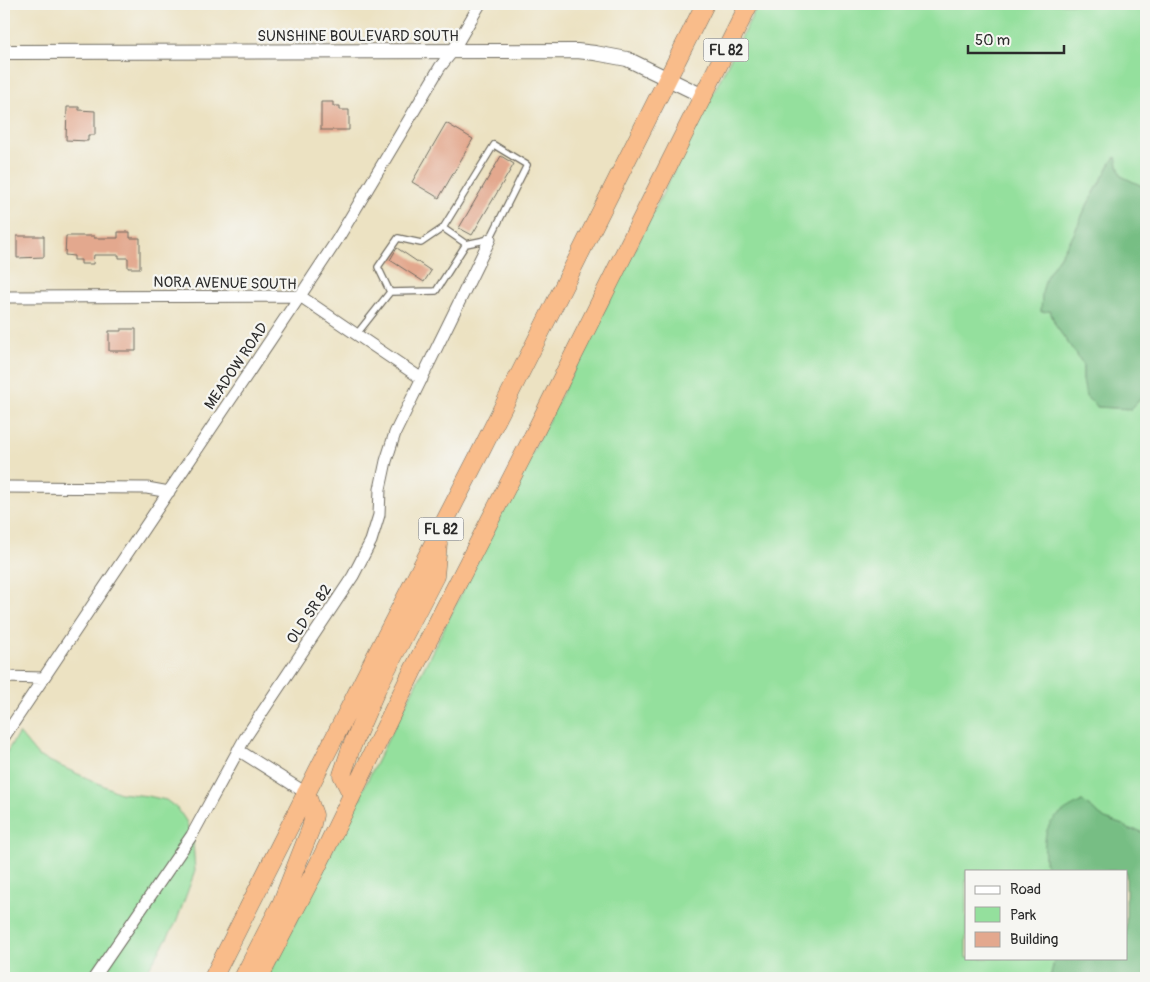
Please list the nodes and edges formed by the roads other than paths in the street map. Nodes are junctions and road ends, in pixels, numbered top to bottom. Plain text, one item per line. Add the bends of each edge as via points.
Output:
1 (480, 4) edge
2 (705, 4) edge
3 (749, 4) edge
4 (4, 52) edge
5 (452, 52) junction
6 (667, 78) junction
7 (703, 96) junction
8 (443, 228) junction
9 (490, 239) junction
10 (466, 244) junction
11 (390, 292) junction
12 (300, 296) junction
13 (4, 297) edge
14 (356, 334) junction
15 (422, 379) junction
16 (4, 488) edge
17 (169, 492) junction
18 (439, 533) junction
19 (4, 677) edge
20 (43, 678) junction
21 (4, 737) edge
22 (238, 750) junction
23 (306, 793) junction
24 (352, 795) junction
25 (94, 978) edge
26 (213, 978) edge
27 (243, 978) edge
28 (259, 978) edge

1 - 5 street, MEADOW ROAD
2 - 6 highway, FL 82
3 - 7 highway, FL 82
4 - 5 street, SUNSHINE BOULEVARD SOUTH
5 - 6 street, SUNSHINE BOULEVARD SOUTH via 595,53 627,59
5 - 12 street, MEADOW ROAD
6 - 7 street, SUNSHINE BOULEVARD SOUTH
6 - 18 highway, FL 82
7 - 24 highway, FL 82
8 - 9 lane via 494,145 527,165
8 - 10 lane
8 - 11 lane via 421,243 398,238 378,267
9 - 10 lane
9 - 15 street, OLD SR 82
10 - 11 lane via 436,291
11 - 14 lane
12 - 13 street, NORA AVENUE SOUTH
12 - 14 street, NORA AVENUE SOUTH
12 - 17 street, MEADOW ROAD
14 - 15 street, NORA AVENUE SOUTH
15 - 22 street, OLD SR 82 via 395,433 386,461 379,515 371,541 353,576
16 - 17 street via 147,488
17 - 20 street, MEADOW ROAD
18 - 23 highway, FL 82
18 - 24 highway via 435,576 377,688 342,775
19 - 20 street
20 - 21 street, MEADOW ROAD
22 - 23 street
22 - 25 street, OLD SR 82 via 192,835
23 - 26 highway, FL 82
23 - 27 highway via 314,815 312,828 282,902
24 - 28 highway, FL 82

